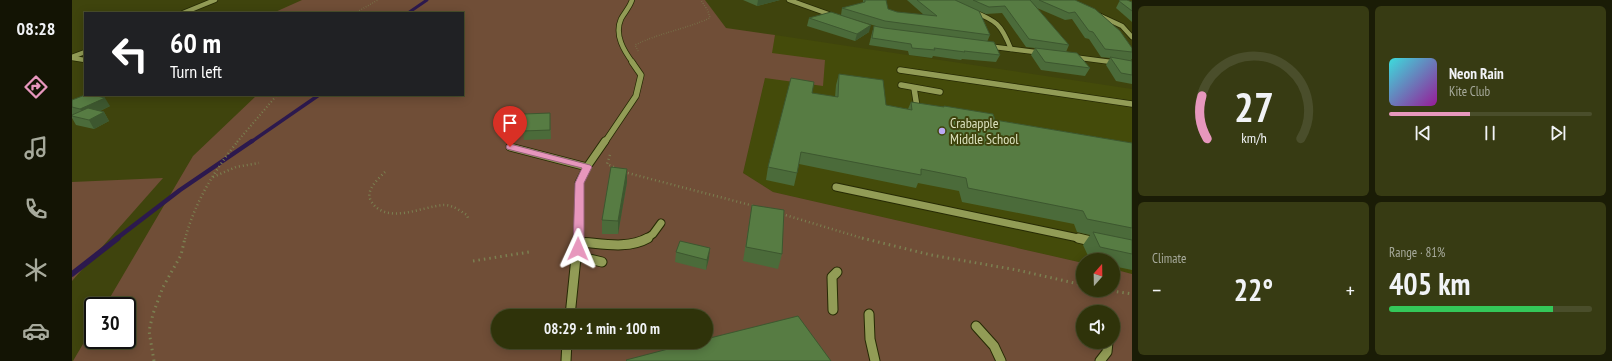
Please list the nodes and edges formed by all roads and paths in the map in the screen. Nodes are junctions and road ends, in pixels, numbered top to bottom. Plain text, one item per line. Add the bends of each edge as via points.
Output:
1 (215, 0) edge
2 (378, 0) edge
3 (632, 0) edge
4 (701, 0) edge
5 (789, 0) edge
6 (966, 9) edge
7 (185, 12) edge
8 (357, 12) edge
9 (1092, 12) edge
10 (839, 18) edge
11 (1132, 37) edge
12 (635, 44) dead end
13 (980, 45) edge
14 (1011, 49) junction
15 (84, 52) edge
16 (1049, 54) edge
17 (1064, 56) edge
18 (72, 57) edge
19 (84, 60) edge
20 (1132, 65) edge
21 (900, 70) dead end
22 (901, 85) dead end
23 (914, 88) junction
24 (940, 92) dead end
25 (276, 96) edge
26 (1132, 104) edge
27 (924, 109) edge
28 (510, 147) dead end
29 (259, 163) dead end
30 (607, 164) dead end
31 (587, 167) junction
32 (385, 172) dead end
33 (213, 177) junction
34 (836, 187) dead end
35 (757, 207) edge
36 (779, 213) edge
37 (468, 218) dead end
38 (661, 223) dead end
39 (578, 242) junction
40 (1101, 243) edge
41 (529, 252) dead end
42 (578, 256) junction
43 (473, 261) dead end
44 (602, 262) dead end
45 (837, 272) dead end
46 (1076, 283) edge
47 (1120, 292) edge
48 (1132, 294) edge
49 (571, 309) edge
50 (833, 310) dead end
51 (869, 314) dead end
52 (976, 326) dead end
53 (567, 349) edge
54 (1108, 349) edge
55 (154, 361) edge
56 (566, 361) edge
57 (875, 361) edge
58 (1001, 361) edge
59 (1100, 361) edge

1 - 7 street
2 - 8 path
3 - 31 street via 619,24 619,36 621,45 641,75 636,96
4 - 12 path via 710,18 699,24 652,36
5 - 10 street
6 - 14 street via 997,22
9 - 11 street via 1122,26
13 - 14 street
14 - 16 street
15 - 18 street
17 - 20 street
18 - 19 street
21 - 26 street
22 - 23 street
23 - 24 street
23 - 27 street via 917,107
25 - 33 path via 218,166
28 - 31 street
29 - 33 path via 236,167
30 - 35 path via 660,182
31 - 39 street via 579,183
32 - 37 path via 373,185 369,195 370,200 381,211 393,213 446,205 467,215
33 - 55 path via 190,221 181,255 163,287 153,314 149,331
34 - 40 street
36 - 46 path via 877,243
38 - 39 street via 653,234 632,244
39 - 42 street
41 - 43 path
42 - 44 street
42 - 49 street
45 - 50 street via 832,277
47 - 48 path
51 - 57 street
52 - 58 street via 994,346
53 - 56 street
54 - 59 street via 1107,355

